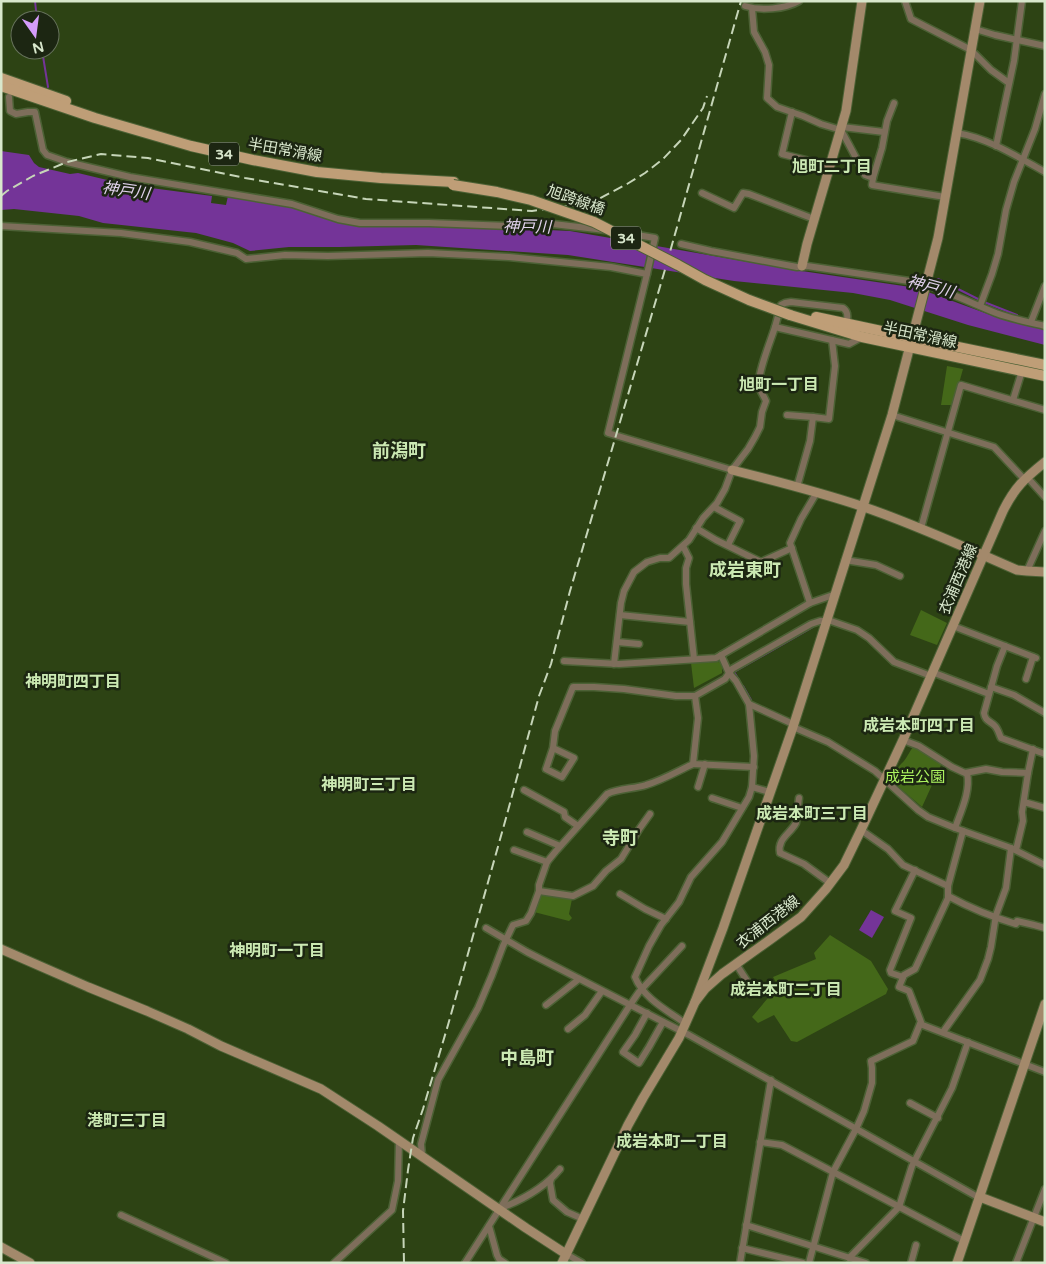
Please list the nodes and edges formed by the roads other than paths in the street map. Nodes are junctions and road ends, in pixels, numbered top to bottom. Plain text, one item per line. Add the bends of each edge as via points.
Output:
1 (799, 1) edge
2 (862, 1) edge
3 (905, 1) edge
4 (980, 1) edge
5 (1022, 1) edge
6 (975, 29) junction
7 (1017, 40) junction
8 (1045, 46) edge
9 (972, 50) junction
10 (1, 78) edge
11 (1009, 83) junction
12 (1, 86) edge
13 (1045, 94) edge
14 (5, 95) edge
15 (894, 103) dead end
16 (1043, 106) edge
17 (792, 112) junction
18 (841, 128) junction
19 (884, 132) junction
20 (957, 133) junction
21 (996, 146) junction
22 (226, 154) junction
23 (1022, 159) junction
24 (830, 166) junction
25 (1045, 172) edge
26 (873, 178) junction
27 (454, 184) junction
28 (702, 193) dead end
29 (945, 197) junction
30 (814, 219) junction
31 (1, 226) edge
32 (681, 244) dead end
33 (802, 266) junction
34 (647, 274) junction
35 (926, 284) junction
36 (1045, 286) edge
37 (981, 303) junction
38 (790, 313) junction
39 (1032, 322) junction
40 (847, 324) junction
41 (1045, 326) edge
42 (775, 327) junction
43 (862, 337) junction
44 (832, 340) junction
45 (911, 343) junction
46 (1045, 365) edge
47 (1022, 372) junction
48 (1045, 376) edge
49 (1013, 400) junction
50 (1045, 410) edge
51 (787, 415) dead end
52 (892, 415) junction
53 (813, 417) junction
54 (948, 432) junction
55 (1045, 462) edge
56 (732, 470) junction
57 (1025, 478) junction
58 (797, 487) junction
59 (817, 492) junction
60 (1045, 497) edge
61 (862, 506) junction
62 (714, 507) junction
63 (696, 528) junction
64 (921, 528) junction
65 (1045, 531) edge
66 (728, 545) junction
67 (683, 546) junction
68 (792, 548) junction
69 (983, 555) junction
70 (845, 560) junction
71 (1027, 571) junction
72 (1045, 572) edge
73 (900, 576) dead end
74 (834, 595) junction
75 (810, 603) junction
76 (620, 615) junction
77 (826, 620) junction
78 (690, 622) junction
79 (953, 626) junction
80 (616, 642) junction
81 (640, 644) dead end
82 (1005, 646) junction
83 (721, 655) junction
84 (694, 660) junction
85 (564, 662) dead end
86 (614, 664) junction
87 (729, 673) junction
88 (931, 674) junction
89 (1026, 679) dead end
90 (990, 691) junction
91 (695, 696) junction
92 (750, 704) junction
93 (1045, 713) edge
94 (793, 726) junction
95 (903, 740) junction
96 (553, 748) junction
97 (1033, 749) junction
98 (1045, 754) edge
99 (693, 764) junction
100 (705, 764) junction
101 (754, 767) junction
102 (967, 773) junction
103 (1028, 773) junction
104 (884, 780) junction
105 (698, 787) dead end
106 (752, 787) junction
107 (524, 790) dead end
108 (770, 792) junction
109 (712, 798) dead end
110 (798, 798) dead end
111 (1024, 802) junction
112 (742, 808) junction
113 (1045, 808) edge
114 (650, 814) dead end
115 (578, 826) junction
116 (955, 828) junction
117 (861, 830) junction
118 (963, 831) junction
119 (527, 832) dead end
120 (560, 846) junction
121 (1014, 849) junction
122 (514, 850) dead end
123 (547, 862) junction
124 (1045, 865) edge
125 (915, 870) junction
126 (830, 883) junction
127 (948, 886) junction
128 (539, 891) junction
129 (620, 894) dead end
130 (948, 896) junction
131 (995, 918) junction
132 (666, 919) junction
133 (486, 928) dead end
134 (1045, 928) edge
135 (506, 940) junction
136 (682, 946) dead end
137 (1, 949) edge
138 (736, 964) junction
139 (706, 972) junction
140 (903, 977) junction
141 (579, 979) junction
142 (716, 979) junction
143 (752, 987) dead end
144 (642, 989) junction
145 (602, 991) junction
146 (695, 1002) junction
147 (1045, 1004) edge
148 (546, 1005) dead end
149 (630, 1005) junction
150 (647, 1013) junction
151 (663, 1022) junction
152 (920, 1024) junction
153 (684, 1028) junction
154 (568, 1029) dead end
155 (943, 1032) junction
156 (968, 1042) junction
157 (1024, 1064) junction
158 (1045, 1072) edge
159 (771, 1080) junction
160 (910, 1103) dead end
161 (938, 1118) junction
162 (856, 1129) junction
163 (400, 1140) junction
164 (760, 1142) junction
165 (422, 1155) junction
166 (915, 1162) junction
167 (560, 1169) dead end
168 (833, 1172) junction
169 (551, 1179) junction
170 (1045, 1189) edge
171 (980, 1197) junction
172 (899, 1206) junction
173 (500, 1209) junction
174 (121, 1215) dead end
175 (1034, 1218) junction
176 (583, 1219) junction
177 (1045, 1222) edge
178 (746, 1224) junction
179 (489, 1226) junction
180 (964, 1241) junction
181 (916, 1245) dead end
182 (813, 1246) junction
183 (1, 1247) edge
184 (742, 1248) junction
185 (564, 1258) edge
186 (850, 1258) junction
187 (30, 1263) edge
188 (226, 1263) edge
189 (334, 1263) edge
190 (465, 1263) edge
191 (505, 1263) edge
192 (582, 1263) edge
193 (740, 1263) edge
194 (802, 1263) edge
195 (809, 1263) edge
196 (866, 1263) edge
197 (911, 1263) edge
198 (957, 1263) edge
199 (1016, 1263) edge

1 - 17 street via 770,8 748,7 754,32 769,65 767,98
2 - 18 street
3 - 9 street via 911,18
4 - 6 street
5 - 7 street
6 - 7 street
6 - 9 street
7 - 8 street
7 - 11 street
9 - 11 street
9 - 20 street
10 - 22 main road, 34
11 - 21 street
12 - 22 main road, 半田常滑線 / 34 via 95,118
13 - 16 street
14 - 27 main road, 半田常滑線 / 34 via 189,152 254,166 312,176
14 - 34 street via 10,111 16,114 34,112 47,155 67,162 142,179 292,204 349,222 553,224 655,238
15 - 19 street
16 - 23 street
17 - 18 street
17 - 24 street via 782,154
18 - 19 street
18 - 24 street
18 - 26 street via 865,175
19 - 26 street
20 - 21 street
20 - 29 street
21 - 23 street
22 - 27 main road, 半田常滑線 / 34 via 317,172
23 - 25 street
23 - 37 street via 1004,220 998,254
24 - 30 street
26 - 29 street via 872,185
27 - 38 main road, 旭跨線橋 / 34, bridge via 531,200 594,222 705,280 749,300
28 - 30 street via 734,208 744,193 749,194
29 - 35 street
30 - 33 street
31 - 34 street via 122,233 190,242 237,253 246,259 286,255 428,253 508,257 611,267
32 - 33 street
33 - 35 street
34 - 56 street via 608,433
35 - 37 street
35 - 45 street
36 - 39 street
37 - 39 street via 996,313
38 - 40 main road, 半田常滑線 / 34
38 - 43 main road, 半田常滑線 / 34
39 - 41 street
40 - 42 street via 848,314 843,308 785,302 781,305
40 - 45 main road, 半田常滑線 / 34
42 - 44 street
42 - 56 street via 760,378 759,387 766,401 760,427
43 - 44 street via 849,344
43 - 45 main road, 半田常滑線 / 34
44 - 53 street via 835,366 829,419
45 - 46 main road, 半田常滑線 / 34
45 - 47 main road, 半田常滑線 / 34
45 - 52 street
47 - 48 main road, 半田常滑線 / 34
47 - 49 street
49 - 50 street
49 - 54 street via 961,385
51 - 53 street
52 - 54 street
52 - 61 street
53 - 58 street via 810,442
54 - 57 street via 994,447
54 - 64 street
55 - 57 street, 衣浦西港線
56 - 58 street
56 - 62 street
57 - 60 street
57 - 69 street, 衣浦西港線 via 1010,498
58 - 59 street
59 - 61 street
59 - 68 street via 794,532 790,543
61 - 64 street
61 - 70 street
62 - 63 street
62 - 66 street via 740,521
63 - 66 street
63 - 67 street
64 - 69 street
65 - 71 street
66 - 68 street via 761,562
67 - 76 street via 669,558 647,562 634,572 624,591
67 - 78 street via 689,558 686,584
68 - 75 street
69 - 71 street
69 - 79 street, 衣浦西港線
70 - 73 street via 876,566
70 - 74 street
71 - 72 street
74 - 75 street
74 - 77 street
75 - 83 street
76 - 78 street
76 - 80 street
77 - 87 street via 811,624
77 - 88 street via 864,633 894,662
77 - 94 street
78 - 84 street
79 - 82 street
79 - 88 street, 衣浦西港線
80 - 81 street
80 - 86 street
82 - 89 street via 1034,658
82 - 90 street
83 - 84 street
83 - 87 street
84 - 86 street
85 - 86 street
87 - 91 street via 725,679
87 - 92 street
88 - 90 street
88 - 95 street, 衣浦西港線
90 - 93 street via 1014,695
90 - 97 street via 984,713 986,719 1002,738
91 - 96 street via 573,687 554,731
91 - 99 street via 698,718
92 - 94 street
92 - 101 street
94 - 104 street via 828,742
94 - 108 street
95 - 102 street
95 - 104 street, 衣浦西港線
96 - 96 street via 574,758 562,777 546,769
97 - 98 street
97 - 103 street
99 - 100 street
99 - 115 street via 656,782 607,794
100 - 101 street
100 - 105 street
101 - 106 street
102 - 103 street via 986,770
102 - 116 street via 967,793
103 - 111 street
104 - 116 street via 928,817
104 - 117 street, 衣浦西港線
106 - 108 street
106 - 112 street
107 - 115 street via 564,812
108 - 139 street
109 - 112 street
110 - 126 street via 796,823 780,844 780,853 804,864
111 - 113 street
111 - 121 street via 1023,821
112 - 132 street via 722,842 691,877
114 - 128 street via 621,859 593,886 573,896
115 - 120 street
116 - 118 street
117 - 125 street via 888,849 903,865
117 - 126 street, 衣浦西港線 via 844,865
118 - 121 street
118 - 127 street
119 - 120 street
120 - 123 street
121 - 124 street
121 - 131 street via 1006,888
122 - 123 street
123 - 128 street
125 - 127 street
125 - 140 street via 894,911 910,918 890,970
126 - 138 street, 衣浦西港線 via 801,917
127 - 130 street
128 - 135 street via 526,921 513,925
129 - 132 street
130 - 131 street
130 - 140 street via 915,970
131 - 134 street
131 - 155 street via 991,947 980,980
132 - 144 street via 635,977
133 - 135 street
135 - 141 street
135 - 165 street via 478,1008 438,1080 421,1144
136 - 144 street
137 - 163 street via 188,1028 221,1046 321,1089
138 - 142 street, 衣浦西港線
138 - 143 street
139 - 142 street via 707,978
139 - 146 street
140 - 152 street via 899,986 909,991
141 - 145 street
141 - 148 street
142 - 146 street, 衣浦西港線
144 - 149 street
144 - 153 street
145 - 149 street
145 - 154 street via 585,1015
146 - 153 street, 衣浦西港線
147 - 157 street
149 - 150 street
149 - 173 street
150 - 151 street
150 - 151 street via 624,1052 639,1063
151 - 153 street
152 - 155 street
152 - 162 street via 913,1041 870,1062 872,1083
153 - 159 street
153 - 176 street, 衣浦西港線 via 642,1098
155 - 156 street
156 - 157 street
156 - 161 street
157 - 158 street
157 - 171 street
159 - 162 street
159 - 164 street
160 - 161 street
161 - 166 street
162 - 166 street
162 - 168 street
163 - 165 street
163 - 189 street via 398,1181 392,1210
164 - 168 street via 782,1146
164 - 178 street
165 - 173 street
166 - 171 street
166 - 172 street
167 - 169 street
168 - 172 street
168 - 182 street
169 - 173 street
169 - 176 street via 553,1200 567,1212
170 - 175 street
171 - 175 street
171 - 180 street
172 - 180 street
172 - 186 street
173 - 179 street
173 - 185 street
174 - 188 street
175 - 177 street
175 - 199 street
176 - 185 street, 衣浦西港線
178 - 182 street
178 - 184 street
179 - 190 street
179 - 191 street via 497,1255
180 - 198 street
181 - 197 street
182 - 186 street
182 - 195 street
183 - 187 street
184 - 193 street
184 - 194 street
185 - 192 street
186 - 196 street

